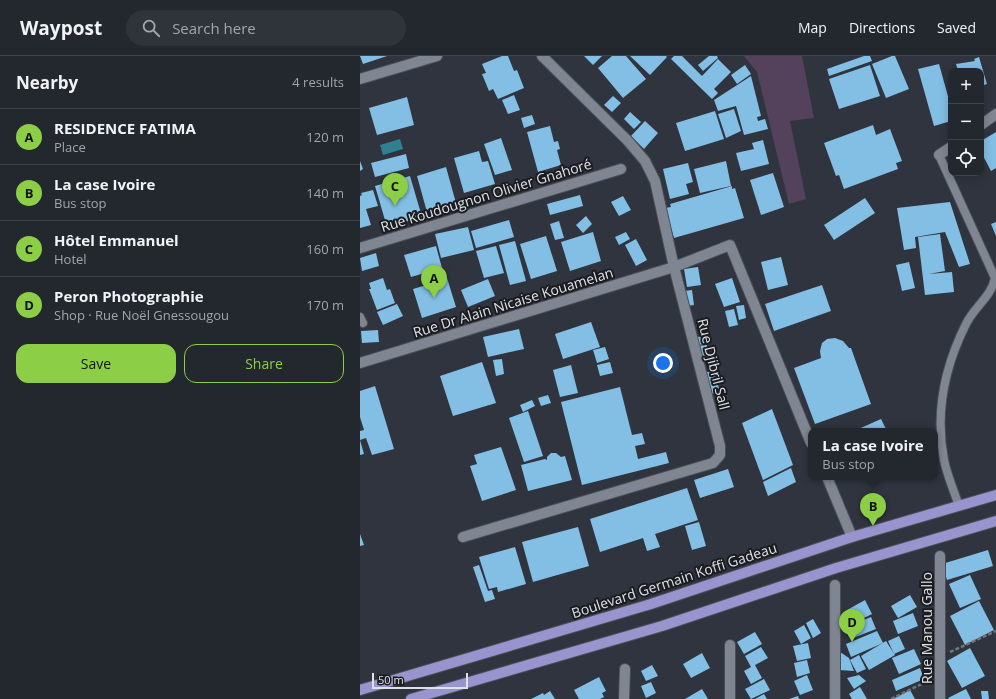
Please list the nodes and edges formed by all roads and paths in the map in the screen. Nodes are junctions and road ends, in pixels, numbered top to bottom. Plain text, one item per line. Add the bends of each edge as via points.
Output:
1 (437, 56) edge
2 (542, 56) edge
3 (360, 79) edge
4 (996, 114) edge
5 (984, 123) edge
6 (948, 149) edge
7 (940, 155) joint
8 (620, 169) dead end
9 (360, 248) edge
10 (674, 268) junction
11 (360, 363) edge
12 (808, 436) edge
13 (828, 480) edge
14 (996, 495) edge
15 (959, 506) junction
16 (996, 521) edge
17 (463, 537) dead end
18 (852, 537) junction
19 (940, 556) dead end
20 (835, 586) dead end
21 (996, 631) edge
22 (730, 645) dead end
23 (940, 656) junction
24 (625, 669) dead end
25 (940, 674) junction
26 (360, 690) edge
27 (411, 699) edge
28 (624, 699) edge
29 (730, 699) edge
30 (835, 699) edge
31 (891, 699) edge
32 (940, 699) edge

1 - 3 street
2 - 10 street, Rue Djibril Sall via 645,161 655,182
4 - 5 street
6 - 7 street
7 - 15 lane via 995,278 993,288 969,318 955,347 946,375 941,404 940,432 944,460
8 - 9 street, Rue Koudougnon Olivier Gnahoré
10 - 11 street, Rue Dr Alain Nicaise Kouamelan
10 - 12 street, Rue Dr Alain Nicaise Kouamelan via 730,246
10 - 17 street, Rue Djibril Sall via 720,446 720,455 712,462
13 - 18 street
14 - 15 main road, Boulevard Germain Koffi Gadeau
15 - 18 main road, Boulevard Germain Koffi Gadeau
16 - 27 main road via 836,568 662,626
18 - 26 main road, Boulevard Germain Koffi Gadeau via 651,604
19 - 23 street, Rue Manou Gallo
20 - 30 street
21 - 23 path
22 - 29 street
23 - 25 street, Rue Manou Gallo
24 - 28 street
25 - 31 path
25 - 32 street, Rue Manou Gallo

